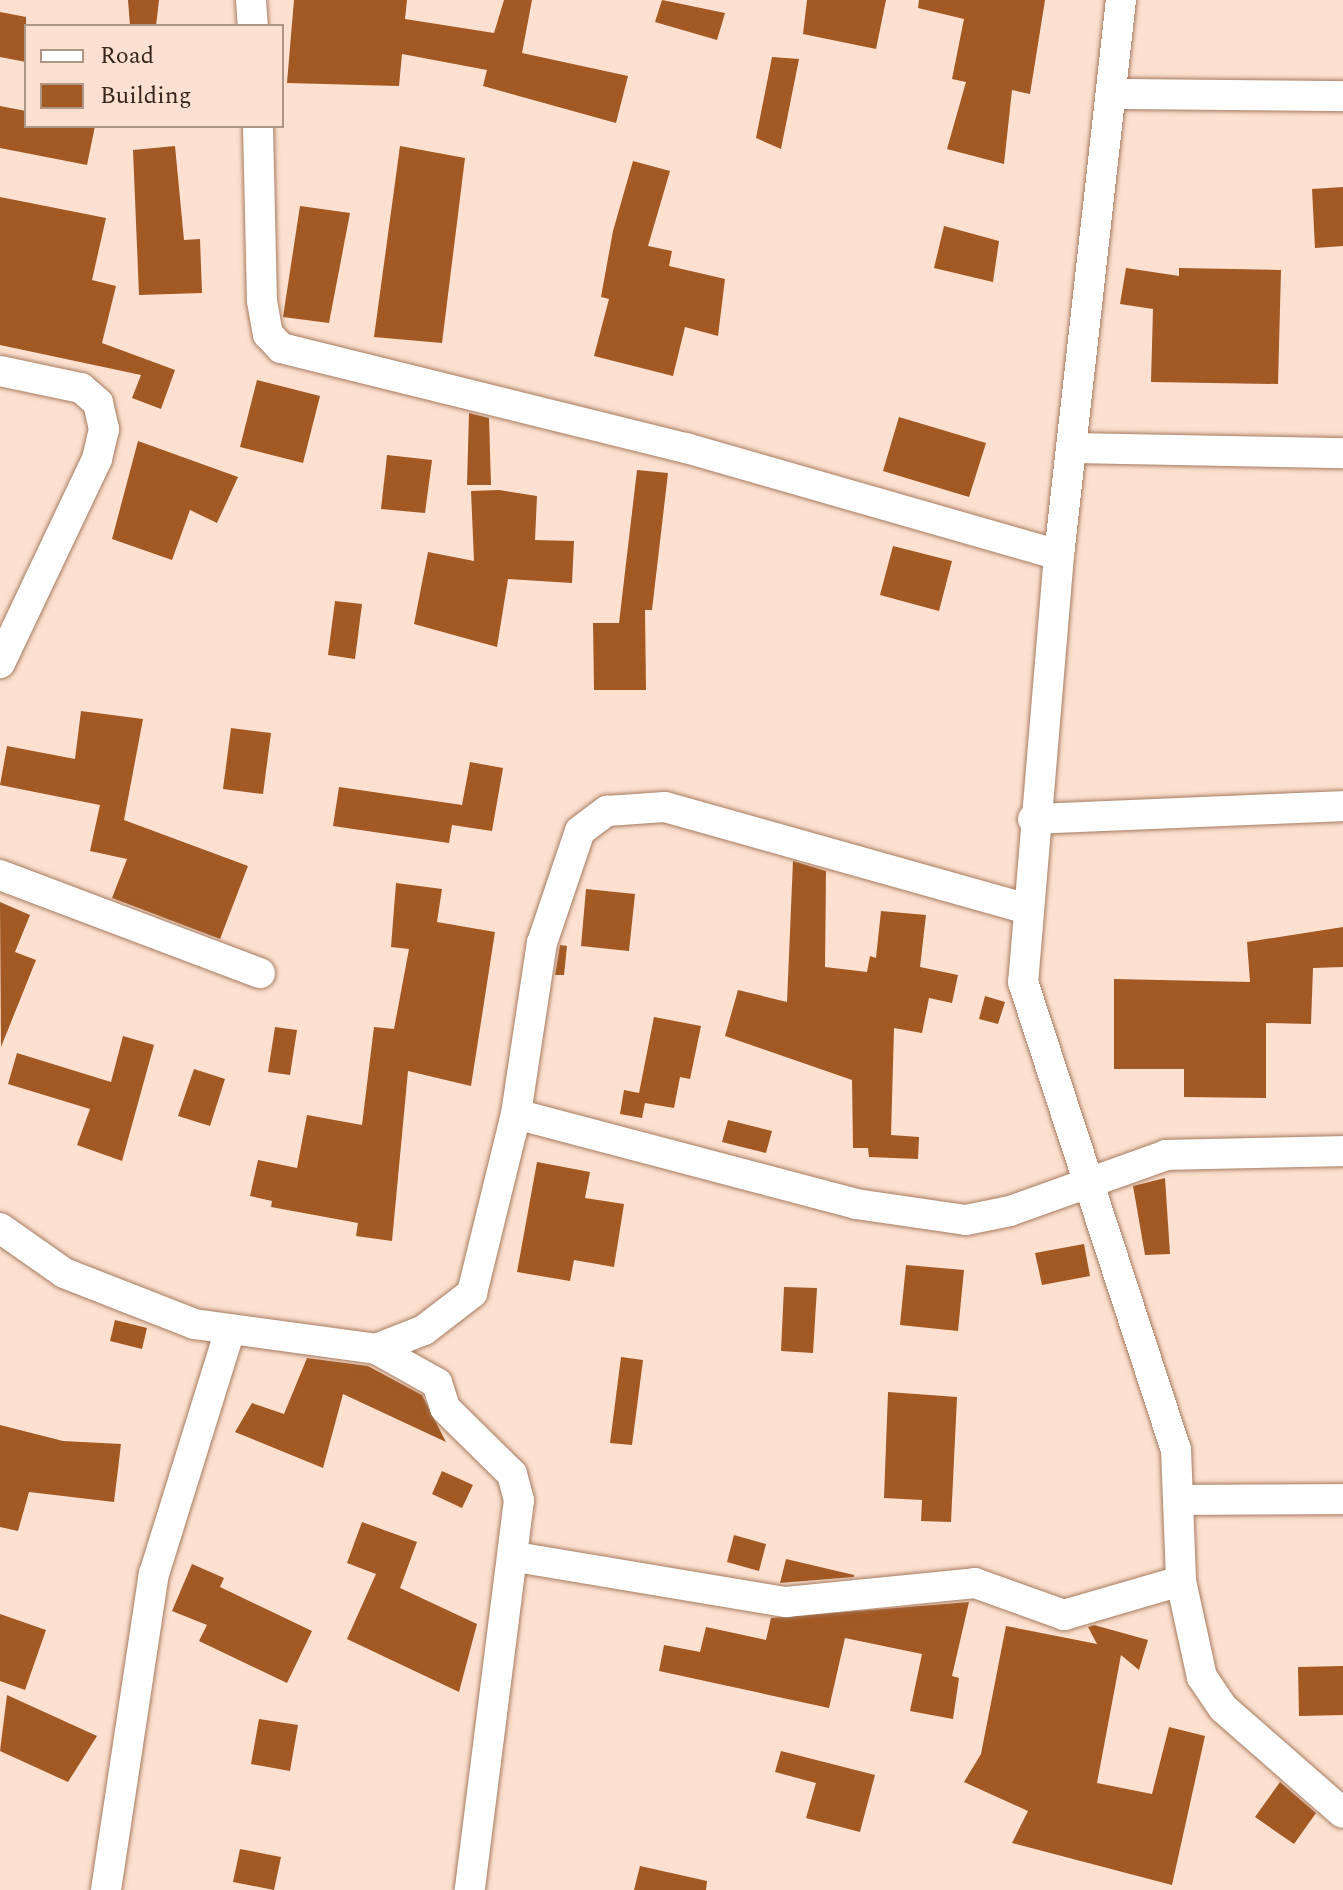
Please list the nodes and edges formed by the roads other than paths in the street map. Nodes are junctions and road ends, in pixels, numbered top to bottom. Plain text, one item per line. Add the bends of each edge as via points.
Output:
1 (251, 0) edge
2 (1121, 0) edge
3 (253, 24) edge
4 (1114, 94) junction
5 (1343, 96) edge
6 (258, 128) edge
7 (0, 371) edge
8 (1074, 448) junction
9 (1343, 453) edge
10 (1059, 555) junction
11 (0, 663) edge
12 (1343, 806) edge
13 (1033, 819) junction
14 (0, 875) edge
15 (1025, 908) junction
16 (260, 973) dead end
17 (516, 1114) junction
18 (1343, 1151) edge
19 (1083, 1182) junction
20 (0, 1228) edge
21 (230, 1330) junction
22 (376, 1349) junction
23 (1343, 1499) edge
24 (1178, 1500) junction
25 (516, 1557) junction
26 (1181, 1581) junction
27 (1343, 1813) edge
28 (106, 1890) edge
29 (470, 1890) edge

1 - 3 street
2 - 4 street
4 - 5 street
4 - 8 street
6 - 10 street via 262,301 268,334 281,348 686,448
7 - 11 street via 81,388 98,403 104,429 97,459
8 - 9 street
8 - 10 street
10 - 13 street
12 - 13 street
13 - 15 street
14 - 16 street
15 - 17 street via 665,807 607,811 580,831 542,943
15 - 19 street via 1027,1011
17 - 19 street via 756,1181 966,1220 1010,1211
17 - 22 street via 472,1293 424,1330
18 - 19 street via 1166,1155
19 - 24 street via 1149,1355 1176,1449
20 - 21 street via 64,1273 194,1324
21 - 22 street
21 - 28 street via 154,1574
22 - 25 street via 424,1370 445,1408 512,1474
23 - 24 street
24 - 26 street
25 - 26 street via 786,1602 975,1583 1064,1615
25 - 29 street via 489,1692
26 - 27 street via 1192,1649 1223,1708

